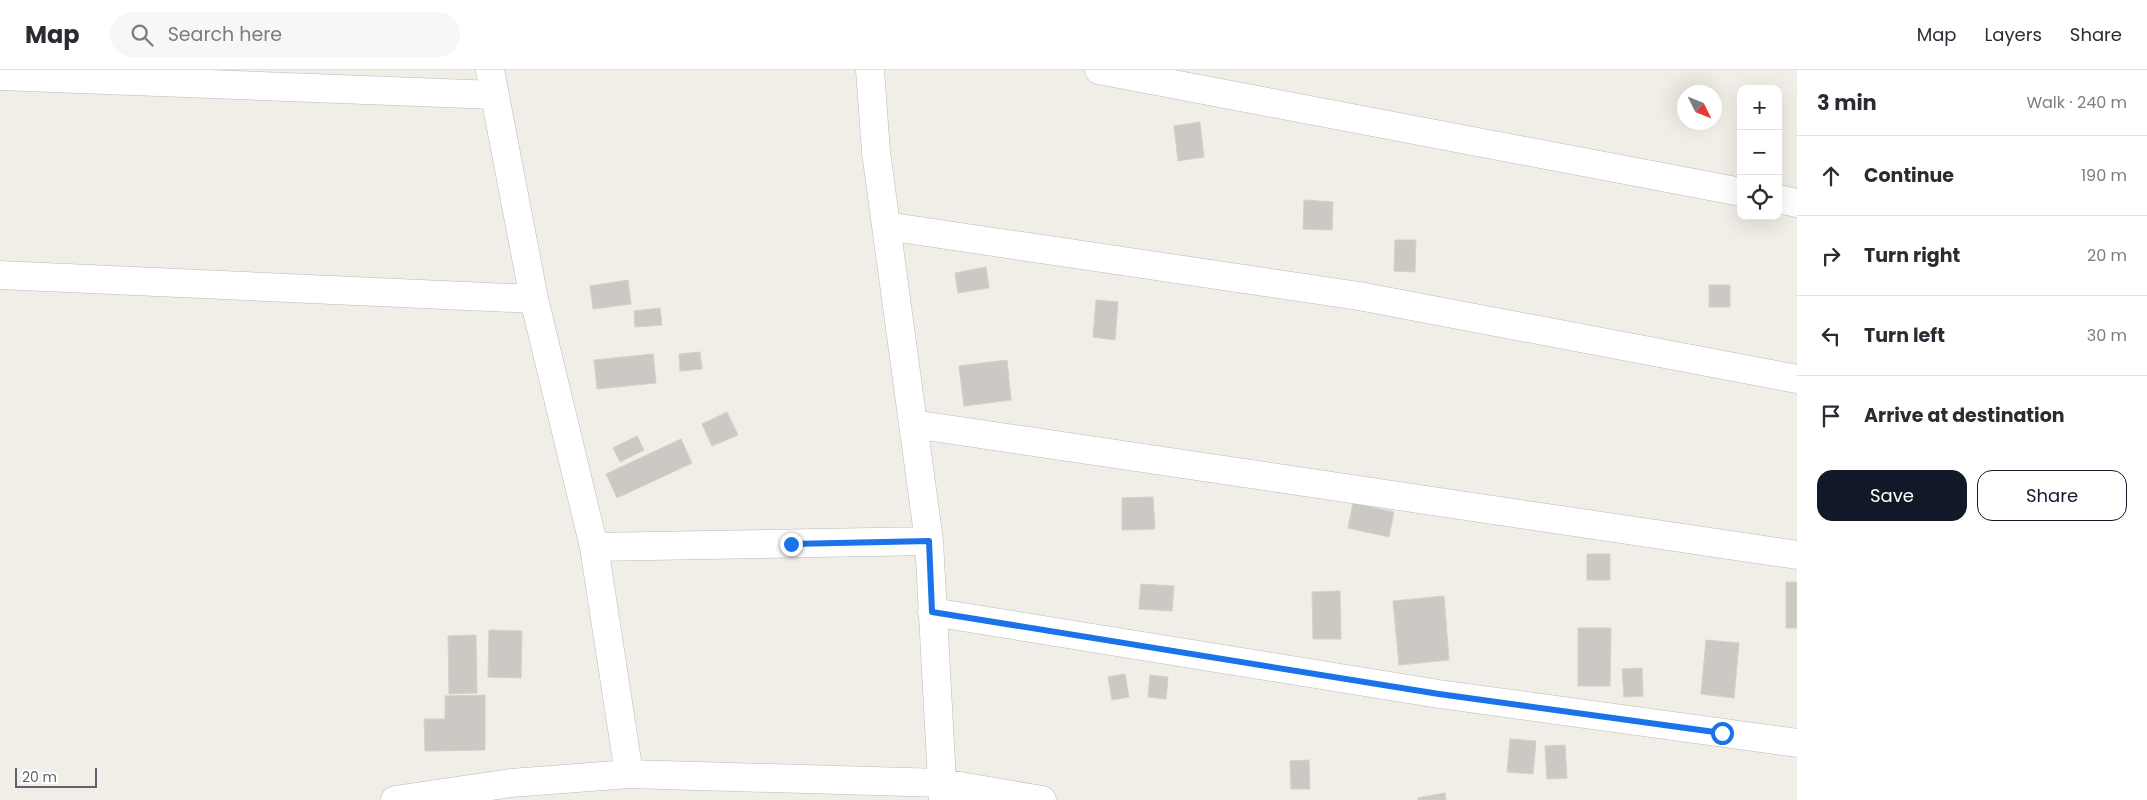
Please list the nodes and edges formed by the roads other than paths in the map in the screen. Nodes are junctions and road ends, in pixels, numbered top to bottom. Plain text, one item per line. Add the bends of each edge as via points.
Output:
1 (870, 70) edge
2 (1099, 70) edge
3 (0, 76) edge
4 (493, 82) edge
5 (1737, 191) edge
6 (1782, 200) edge
7 (1797, 203) edge
8 (886, 226) junction
9 (0, 275) edge
10 (534, 300) junction
11 (1797, 379) edge
12 (913, 424) junction
13 (929, 541) junction
14 (594, 547) junction
15 (1797, 555) edge
16 (932, 612) junction
17 (1797, 744) edge
18 (629, 774) junction
19 (510, 792) edge
20 (942, 792) edge
21 (395, 800) edge
22 (1042, 800) edge

1 - 8 street
2 - 5 street
3 - 4 street
4 - 10 street
6 - 7 street
8 - 11 street via 1359,296
8 - 12 street
9 - 10 street
10 - 14 street
12 - 13 street
12 - 15 street
13 - 14 street
13 - 16 street
14 - 18 street
16 - 17 street via 1429,692
16 - 20 street
18 - 19 street
18 - 20 street
19 - 21 street
20 - 22 street

